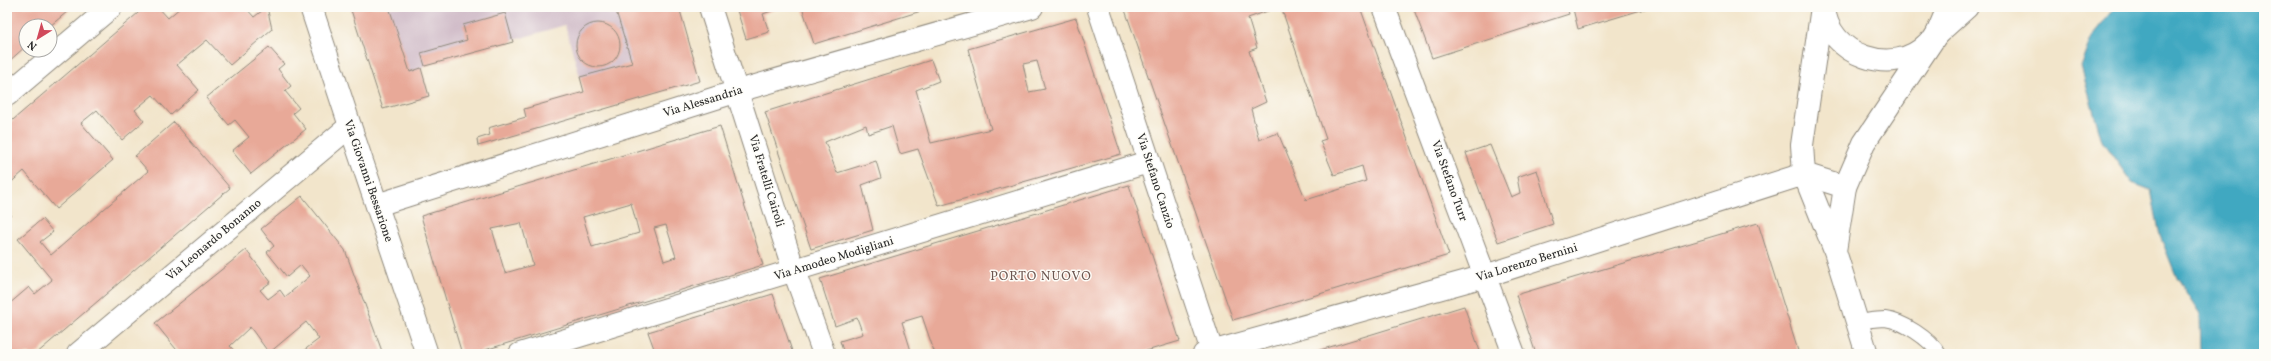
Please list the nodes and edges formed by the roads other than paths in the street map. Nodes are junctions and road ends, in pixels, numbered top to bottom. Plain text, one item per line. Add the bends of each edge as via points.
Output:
1 (111, 7) edge
2 (311, 7) edge
3 (710, 7) edge
4 (1032, 7) edge
5 (1098, 7) edge
6 (1384, 7) edge
7 (1823, 7) edge
8 (1946, 7) edge
9 (1967, 7) edge
10 (1937, 34) junction
11 (738, 90) junction
12 (7, 95) edge
13 (350, 126) junction
14 (1148, 162) junction
15 (1804, 174) junction
16 (1846, 187) junction
17 (377, 205) junction
18 (1835, 251) junction
19 (794, 271) junction
20 (1485, 276) junction
21 (1857, 322) junction
22 (1210, 353) edge
23 (78, 354) edge
24 (427, 354) edge
25 (520, 354) edge
26 (824, 354) edge
27 (1514, 354) edge
28 (1867, 354) edge
29 (1939, 354) edge

1 - 12 street
2 - 13 street, Via Giovanni Bessarione
3 - 11 street, Via Fratelli Cairoli
4 - 11 street, Via Alessandria
5 - 14 street, Via Stefano Canzio
6 - 20 street, Via Stefano Turr
7 - 10 street via 1832,31 1844,46 1862,57 1883,61 1903,59 1922,49
7 - 15 street via 1802,145
8 - 10 street
9 - 10 street
10 - 16 street via 1864,143
11 - 17 street, Via Alessandria
11 - 19 street, Via Fratelli Cairoli
13 - 17 street, Via Giovanni Bessarione
13 - 23 street, Via Leonardo Bonanno
14 - 19 street, Via Amodeo Modigliani
14 - 22 street, Via Stefano Canzio
15 - 16 street
15 - 18 street
15 - 20 street, Via Lorenzo Bernini
16 - 18 street
17 - 24 street, Via Giovanni Bessarione
18 - 21 street
19 - 25 street, Via Amodeo Modigliani
19 - 26 street, Via Fratelli Cairoli
20 - 22 street, Via Lorenzo Bernini
20 - 27 street, Via Stefano Turr
21 - 28 street
21 - 29 lane via 1886,319 1900,324 1920,336

